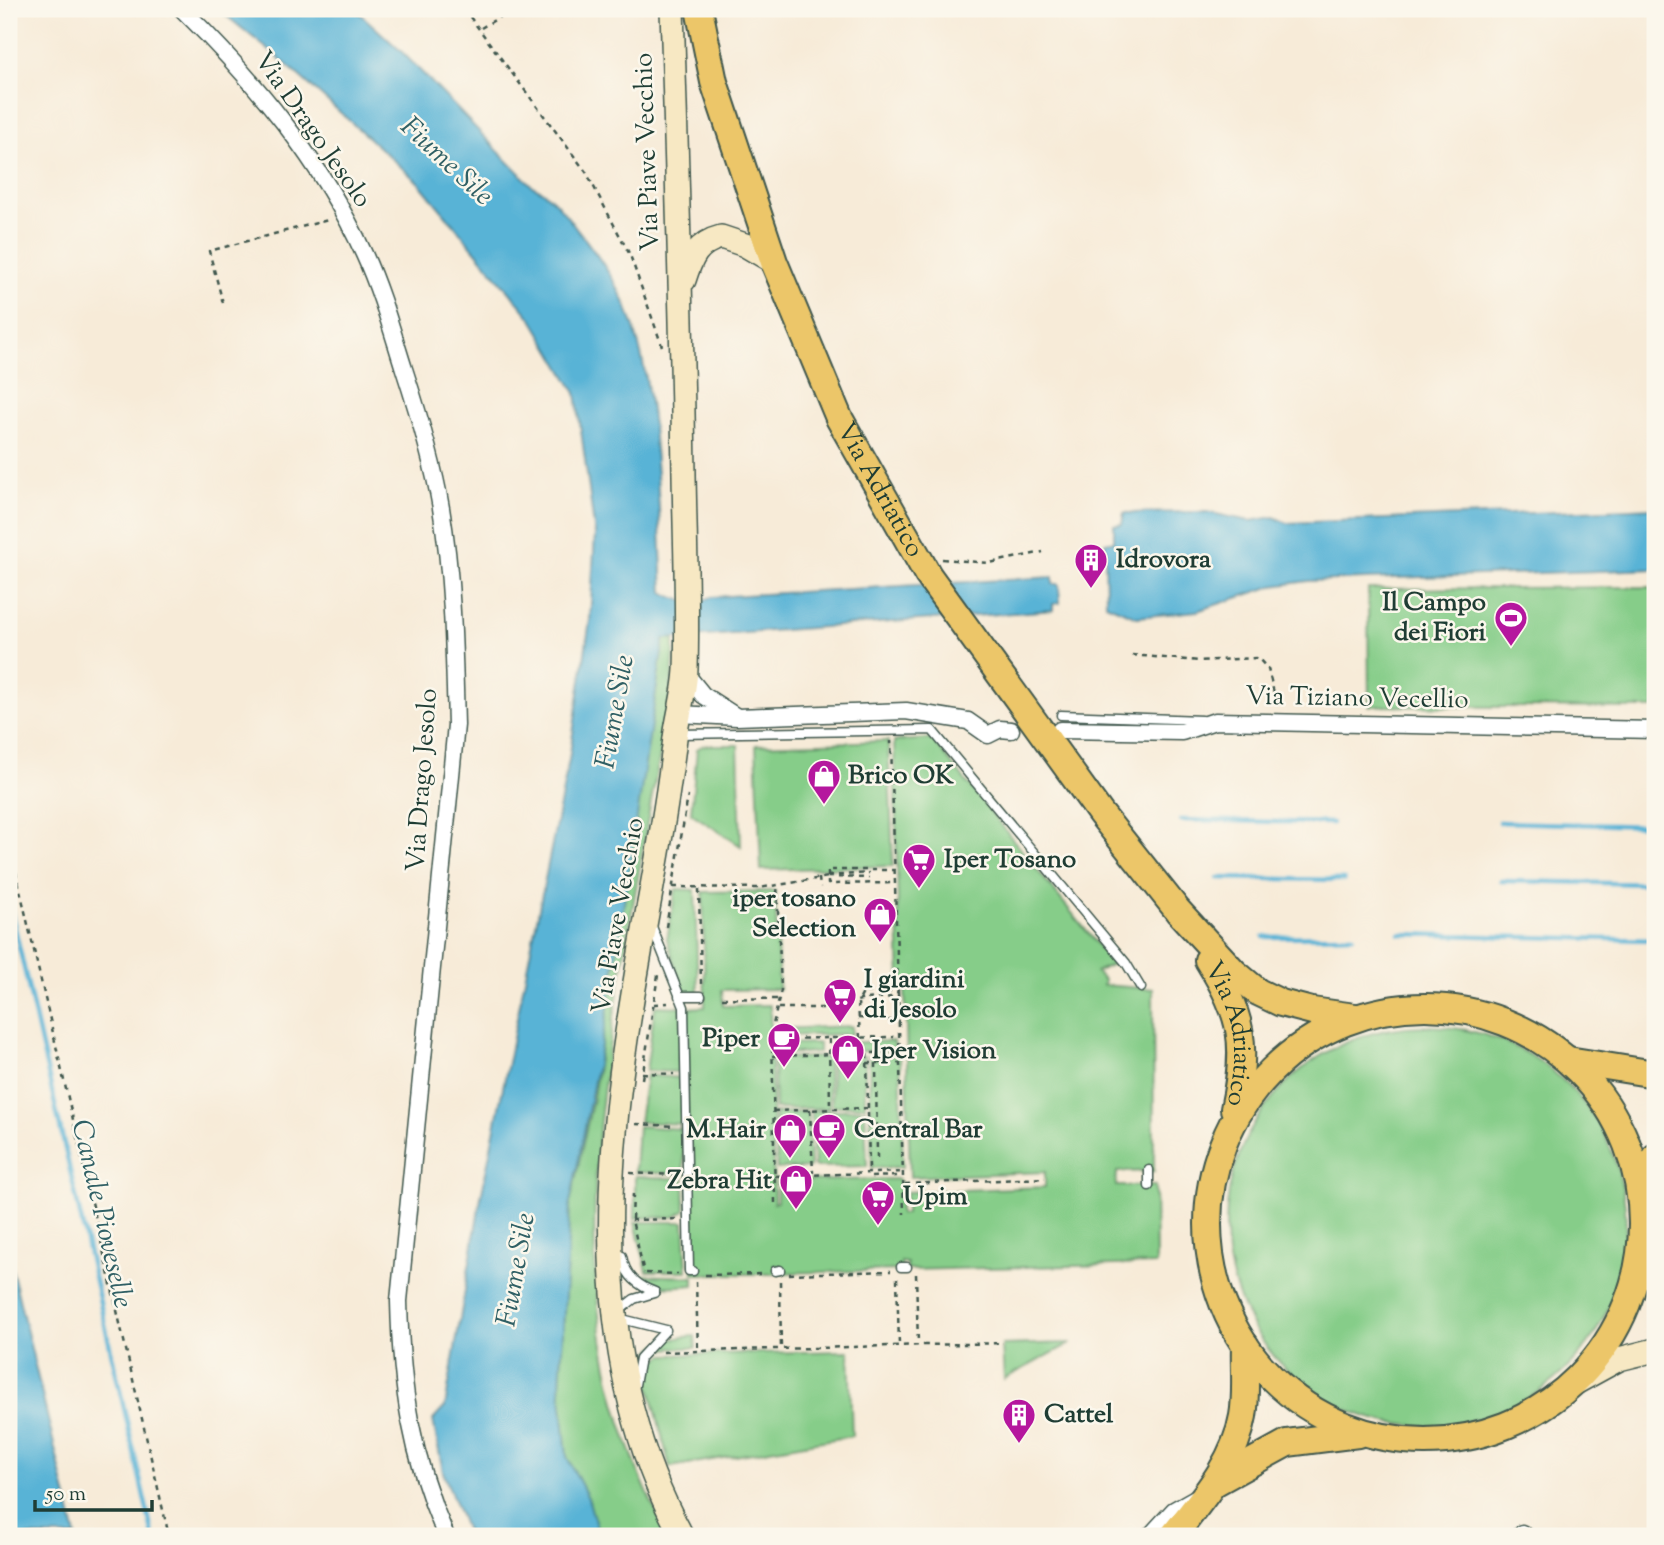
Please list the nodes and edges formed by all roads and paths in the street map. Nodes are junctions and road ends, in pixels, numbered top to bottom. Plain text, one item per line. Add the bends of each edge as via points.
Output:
1 (182, 9) edge
2 (464, 9) edge
3 (513, 9) edge
4 (672, 9) edge
5 (699, 9) edge
6 (481, 28) junction
7 (345, 216) junction
8 (774, 262) junction
9 (680, 293) junction
10 (223, 303) dead end
11 (663, 349) dead end
12 (1043, 552) dead end
13 (964, 560) dead end
14 (1132, 655) dead end
15 (686, 674) junction
16 (737, 717) junction
17 (1061, 722) dead end
18 (1280, 722) junction
19 (678, 724) junction
20 (1012, 730) dead end
21 (1655, 730) edge
22 (890, 731) junction
23 (690, 785) dead end
24 (9, 842) edge
25 (895, 870) junction
26 (869, 873) dead end
27 (828, 877) junction
28 (819, 878) junction
29 (869, 878) dead end
30 (895, 883) junction
31 (777, 884) junction
32 (673, 887) junction
33 (820, 888) dead end
34 (699, 889) junction
35 (1178, 911) junction
36 (647, 915) junction
37 (662, 951) junction
38 (1142, 988) dead end
39 (825, 989) dead end
40 (898, 992) junction
41 (701, 996) joint
42 (892, 997) dead end
43 (722, 998) dead end
44 (681, 999) junction
45 (779, 1000) junction
46 (858, 1002) junction
47 (642, 1004) junction
48 (777, 1008) junction
49 (824, 1008) junction
50 (1355, 1017) junction
51 (858, 1018) junction
52 (900, 1021) junction
53 (894, 1037) dead end
54 (829, 1038) junction
55 (860, 1038) junction
56 (772, 1040) junction
57 (901, 1052) junction
58 (867, 1053) junction
59 (829, 1054) junction
60 (772, 1056) junction
61 (1568, 1060) junction
62 (867, 1063) junction
63 (876, 1063) junction
64 (901, 1063) dead end
65 (642, 1073) junction
66 (684, 1074) junction
67 (1655, 1074) edge
68 (641, 1086) dead end
69 (867, 1108) junction
70 (830, 1109) junction
71 (810, 1110) junction
72 (773, 1111) junction
73 (1230, 1125) junction
74 (685, 1127) junction
75 (635, 1136) dead end
76 (1655, 1157) edge
77 (877, 1158) dead end
78 (634, 1161) dead end
79 (1149, 1170) dead end
80 (905, 1172) junction
81 (633, 1173) junction
82 (813, 1174) junction
83 (871, 1175) junction
84 (686, 1176) junction
85 (774, 1176) junction
86 (897, 1176) dead end
87 (1045, 1178) dead end
88 (904, 1184) junction
89 (1149, 1186) dead end
90 (611, 1188) junction
91 (775, 1203) dead end
92 (904, 1214) dead end
93 (687, 1219) junction
94 (632, 1220) junction
95 (1641, 1238) junction
96 (901, 1268) dead end
97 (916, 1271) dead end
98 (778, 1272) dead end
99 (644, 1273) dead end
100 (694, 1273) joint
101 (1655, 1276) edge
102 (614, 1317) junction
103 (1003, 1343) dead end
104 (918, 1344) junction
105 (899, 1345) junction
106 (1245, 1345) junction
107 (781, 1350) junction
108 (1655, 1350) edge
109 (698, 1351) junction
110 (656, 1356) dead end
111 (1568, 1387) junction
112 (638, 1426) junction
113 (1368, 1434) junction
114 (1212, 1486) junction
115 (1655, 1530) edge
116 (169, 1536) edge
117 (446, 1536) edge
118 (682, 1536) edge
119 (1150, 1536) edge
120 (1172, 1536) edge
121 (1624, 1536) edge

1 - 7 street, Via Drago Jesolo via 272,107
2 - 6 path
3 - 6 path
4 - 9 street, Via Piave Vecchio
5 - 8 main road, Via Adriatico via 714,82
6 - 11 path via 586,172 630,255
7 - 10 path via 209,251
7 - 117 street, Via Drago Jesolo via 381,295 419,415 441,508 453,631 454,765 399,1301 400,1354 417,1461
8 - 9 street, Via Piave Vecchio via 730,238 709,240 691,258
8 - 35 main road, Via Adriatico via 839,418 928,575 1101,814
9 - 15 street, Via Piave Vecchio
12 - 13 path via 989,563
14 - 18 path via 1199,661 1258,658 1268,669
15 - 16 street via 703,695
15 - 19 street, Via Piave Vecchio
16 - 19 street
16 - 20 street via 906,711 968,721 988,735
17 - 18 street, Via Tiziano Vecellio via 1182,732 1215,720
18 - 21 street, Via Tiziano Vecellio
19 - 22 lane
19 - 36 street, Via Piave Vecchio
22 - 25 path
22 - 38 lane via 932,730
23 - 32 path
24 - 116 path
25 - 27 path via 828,870
25 - 30 path
26 - 27 path
27 - 28 path
27 - 29 path
27 - 30 path via 828,884
28 - 31 path
28 - 33 path
30 - 40 path
31 - 34 path
31 - 45 path
32 - 34 path
32 - 37 path
34 - 41 path
35 - 50 main road, Via Adriatico via 1258,992 1312,1011
35 - 73 main road, Via Adriatico via 1240,1020 1241,1074
36 - 37 lane
36 - 47 street, Via Piave Vecchio
37 - 44 lane
37 - 47 path
39 - 49 path
40 - 46 path via 866,990
40 - 52 path
41 - 44 lane
42 - 46 path
43 - 45 path
44 - 47 path
44 - 66 lane
45 - 48 path
46 - 49 path
46 - 51 path
47 - 65 path
47 - 90 street, Via Piave Vecchio via 613,1140
48 - 49 path
48 - 56 path
50 - 61 main road via 1392,1008 1467,1010 1515,1026
50 - 73 main road via 1316,1034 1282,1059 1253,1089
51 - 52 path
51 - 55 path
52 - 57 path
53 - 55 path
54 - 55 path
54 - 56 path
54 - 59 path
56 - 60 path
57 - 58 path
57 - 80 path
58 - 59 path
58 - 62 path
59 - 60 path
59 - 70 path
60 - 72 path
61 - 67 main road
61 - 95 main road via 1599,1094 1623,1135 1637,1179
62 - 63 path
62 - 69 path
63 - 64 path
63 - 77 path
65 - 66 path
65 - 68 path
66 - 74 lane
69 - 70 path
69 - 83 path
70 - 71 path
71 - 72 path
71 - 82 path
72 - 85 path
73 - 106 main road via 1214,1168 1207,1214 1210,1260 1223,1304
74 - 75 path via 636,1124
74 - 84 lane
76 - 95 main road
78 - 81 path
79 - 89 lane
80 - 83 path
80 - 88 path
81 - 84 path
81 - 94 path
82 - 83 path
82 - 85 path
83 - 86 path
84 - 93 lane
85 - 91 path
87 - 88 path
88 - 92 path
90 - 102 street, Via Piave Vecchio
90 - 102 lane via 623,1264 640,1286 655,1292 634,1299
93 - 94 path
93 - 100 lane via 689,1271
94 - 99 path
95 - 101 street
95 - 111 main road via 1631,1292 1616,1327 1595,1360
96 - 105 path
97 - 104 path
98 - 107 path
100 - 109 path
102 - 112 street, Via Piave Vecchio via 627,1395
102 - 112 lane via 666,1330 640,1358 635,1381
103 - 104 path
104 - 105 path
105 - 107 path
106 - 113 main road via 1298,1401
106 - 114 main road via 1241,1423
107 - 109 path
108 - 111 street via 1619,1359
109 - 110 path
111 - 113 main road via 1534,1412 1495,1430 1453,1440 1410,1441
112 - 118 street, Via Piave Vecchio via 664,1503
113 - 114 main road via 1287,1443
114 - 119 street via 1174,1510
114 - 120 main road
115 - 121 path

